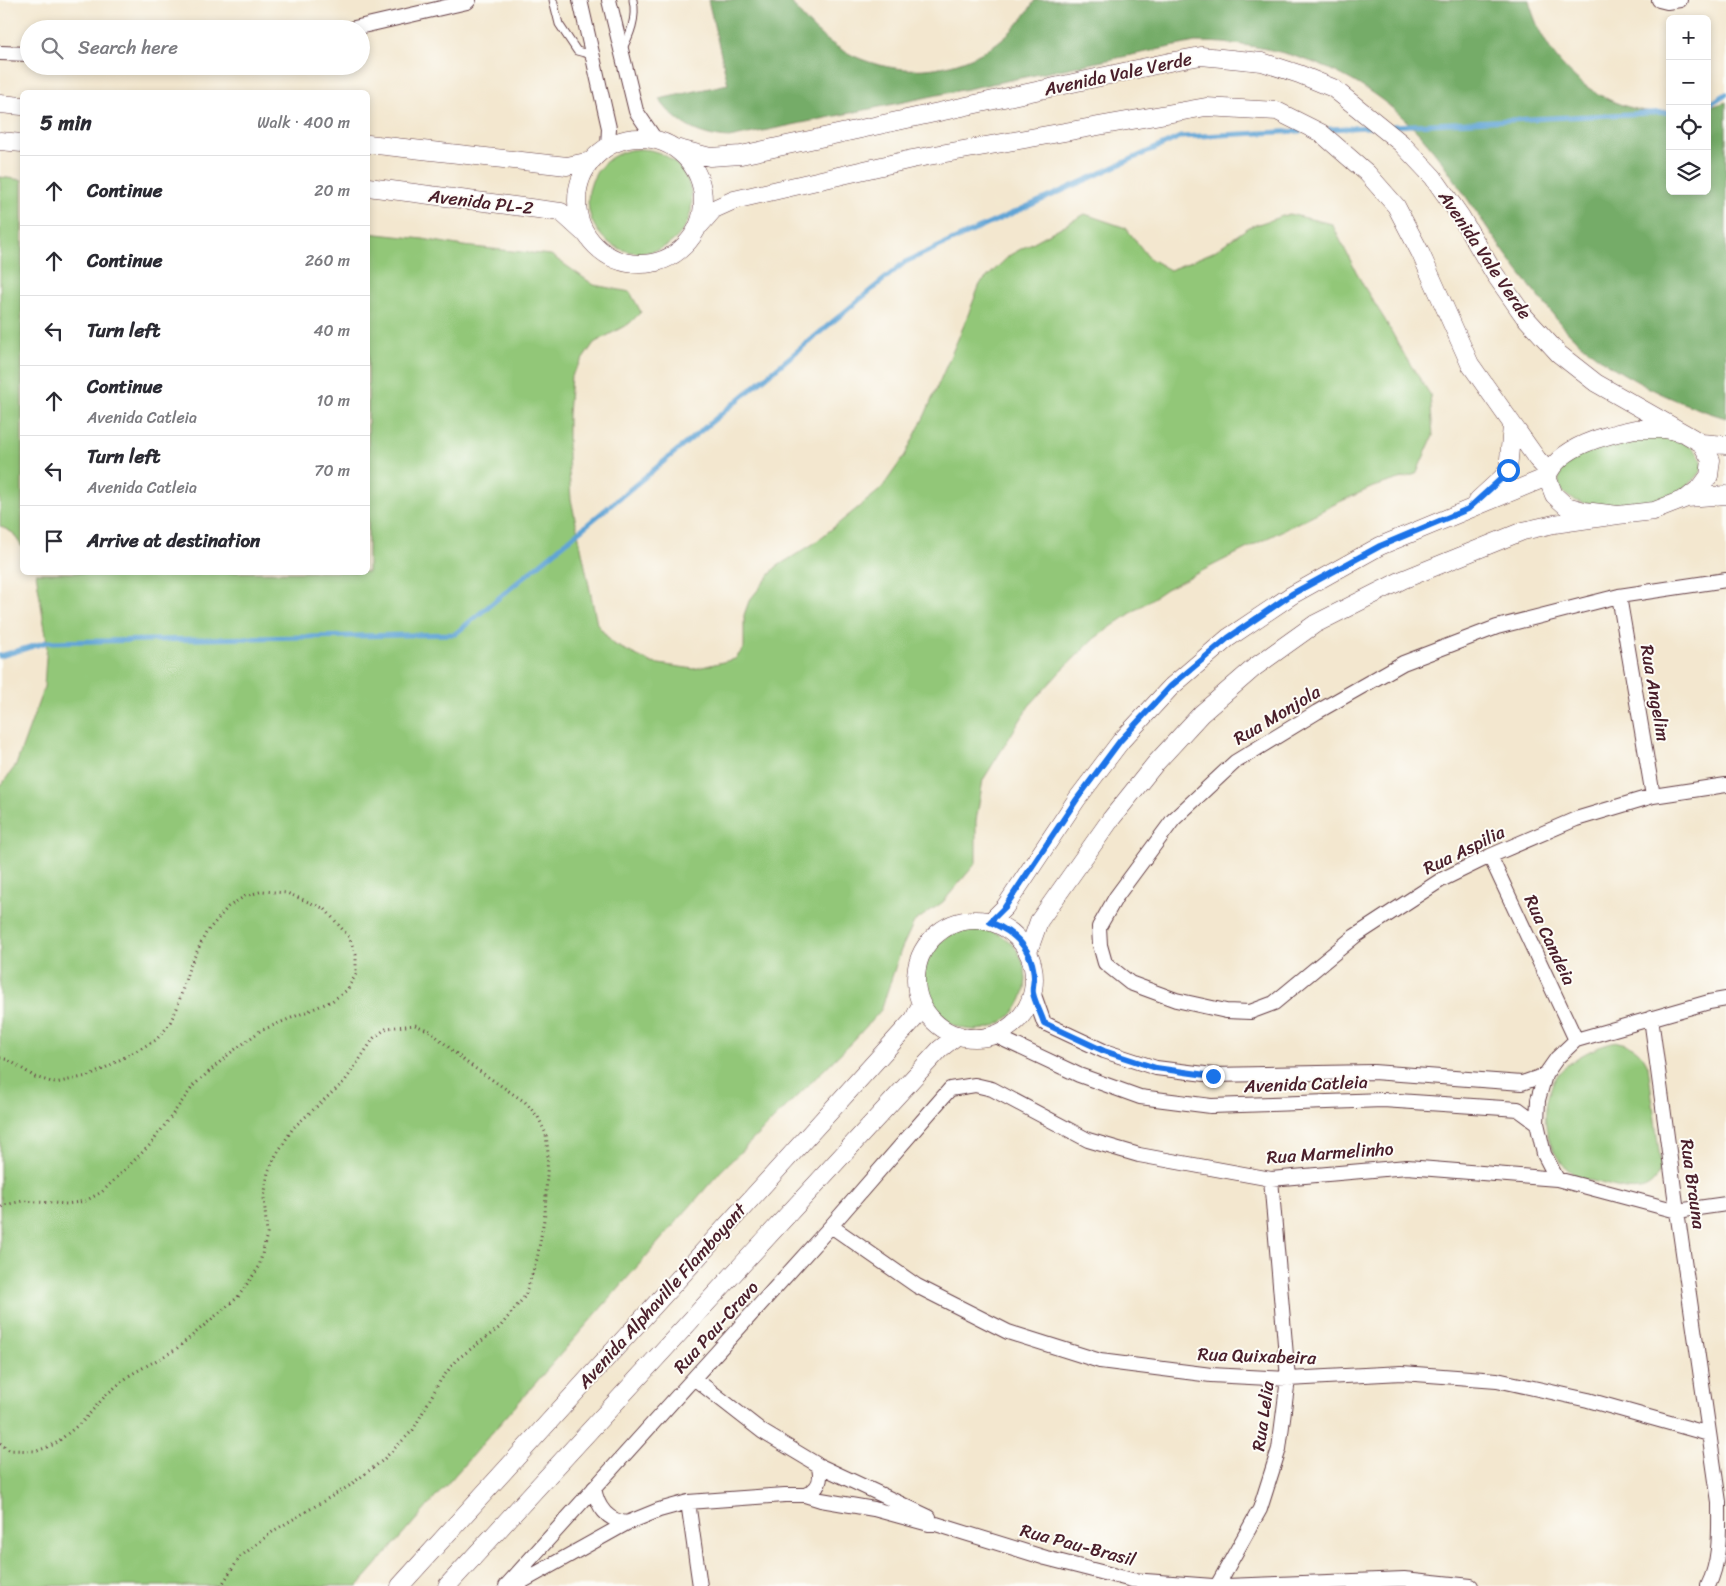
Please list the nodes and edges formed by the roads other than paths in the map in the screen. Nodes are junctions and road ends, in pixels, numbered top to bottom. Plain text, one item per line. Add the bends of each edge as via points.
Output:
1 (469, 0) edge
2 (553, 0) edge
3 (580, 0) edge
4 (609, 0) edge
5 (634, 0) edge
6 (1658, 0) edge
7 (1680, 0) edge
8 (370, 24) edge
9 (621, 50) junction
10 (0, 53) edge
11 (20, 54) edge
12 (592, 55) junction
13 (0, 104) edge
14 (20, 106) edge
15 (655, 139) junction
16 (0, 141) edge
17 (20, 142) edge
18 (370, 144) edge
19 (608, 146) junction
20 (675, 148) junction
21 (591, 161) junction
22 (370, 187) edge
23 (700, 225) junction
24 (586, 236) junction
25 (1512, 426) junction
26 (1684, 433) junction
27 (1701, 443) junction
28 (1726, 445) edge
29 (1548, 474) junction
30 (1726, 495) edge
31 (1686, 498) junction
32 (1468, 509) junction
33 (1618, 515) junction
34 (1726, 580) edge
35 (1619, 596) junction
36 (1726, 785) edge
37 (1653, 796) junction
38 (1490, 856) junction
39 (990, 922) junction
40 (1028, 952) junction
41 (1033, 992) junction
42 (1726, 999) edge
43 (921, 1004) junction
44 (1250, 1012) joint
45 (1651, 1018) junction
46 (994, 1035) junction
47 (958, 1036) junction
48 (1576, 1040) junction
49 (1545, 1075) junction
50 (950, 1089) joint
51 (1537, 1123) junction
52 (1271, 1179) junction
53 (1557, 1179) junction
54 (1726, 1204) edge
55 (1677, 1211) junction
56 (831, 1226) junction
57 (694, 1379) junction
58 (1288, 1379) junction
59 (1709, 1434) junction
60 (818, 1466) junction
61 (594, 1488) junction
62 (805, 1495) junction
63 (688, 1502) junction
64 (627, 1523) junction
65 (936, 1524) junction
66 (1716, 1579) edge
67 (400, 1586) edge
68 (447, 1586) edge
69 (506, 1586) edge
70 (514, 1586) edge
71 (700, 1586) edge
72 (1213, 1586) edge
73 (1218, 1586) edge
74 (1226, 1586) edge
75 (1470, 1586) edge

1 - 8 street
2 - 12 lane via 559,24 577,51
3 - 12 street
4 - 9 street
5 - 9 lane via 631,33
6 - 7 street
9 - 15 street via 636,111
10 - 11 street
12 - 19 street via 609,128
13 - 14 street
15 - 19 street via 623,140
15 - 20 street
16 - 17 street
18 - 21 street via 567,166
19 - 21 street
20 - 23 street via 691,163 702,182 704,204
20 - 26 street, Avenida Vale Verde via 710,158 741,155 1174,60 1200,56 1262,62 1333,88 1401,143 1433,177 1524,316 1559,354 1596,382
21 - 24 street via 581,178 576,198 578,217
22 - 24 street, Avenida PL-2 via 560,212
23 - 24 street via 690,242 674,255 656,263 636,265 617,261 599,250
23 - 25 street via 714,209 734,200 912,159 1206,107 1277,111 1321,134 1367,173 1396,206 1470,364
25 - 29 street
25 - 32 street via 1508,470
26 - 27 street, Avenida Vale Verde
26 - 29 street via 1635,429 1606,435 1561,457
27 - 28 street
27 - 31 street via 1711,460 1709,476
29 - 32 street
29 - 33 street via 1554,495 1566,506
30 - 31 street
31 - 33 street via 1654,511
32 - 39 street via 1380,546 1292,594 1228,638 1171,686 1120,741 1005,907
33 - 40 street via 1523,531 1419,573 1315,624 1255,667 1201,714 1110,819 1040,921
34 - 35 street, Rua Monjola
35 - 37 street, Rua Angelim
35 - 44 street, Rua Monjola via 1497,627 1403,663 1235,762 1173,820 1116,897 1099,927 1105,963 1130,983 1176,1000 1226,1012
36 - 37 street, Rua Aspilia
37 - 38 street, Rua Aspilia via 1576,819
38 - 44 street, Rua Aspilia via 1440,880 1409,900 1355,936 1274,1003
38 - 48 street, Rua Candeia
39 - 40 street via 1011,933
39 - 43 street via 971,920 952,924 936,934 924,949 917,967 916,986
40 - 41 street via 1034,978
41 - 46 street via 1025,1010 1012,1025
41 - 49 street, Avenida Catleia via 1044,1023 1104,1051 1156,1068 1213,1076 1373,1072 1522,1083
42 - 45 street
43 - 47 street via 930,1018
43 - 67 street, Avenida Alphaville Flamboyant via 914,1019
45 - 48 street
45 - 55 street, Rua Brauna
46 - 47 street
46 - 51 street, Avenida Catleia via 1079,1076 1140,1098 1211,1106 1383,1100 1518,1109
47 - 68 street, Avenida Alphaville Flamboyant via 940,1049
48 - 49 street
49 - 51 street via 1538,1100
50 - 52 street, Rua Marmelinho via 976,1085 992,1089 1088,1140 1122,1150
50 - 56 street, Rua Pau-Cravo
51 - 53 street via 1544,1154
52 - 53 street, Rua Marmelinho via 1407,1167
52 - 58 street, Rua Lelia
53 - 55 street, Rua Marmelinho
54 - 55 street, Rua Marmelinho
55 - 59 street, Rua Brauna
56 - 57 street, Rua Pau-Cravo
56 - 58 street, Rua Quixabeira via 917,1286 1008,1332 1100,1361 1211,1375
57 - 60 street, Rua Pau-Brasil via 763,1432
57 - 61 street, Rua Pau-Cravo
58 - 59 street, Rua Quixabeira via 1402,1373 1497,1380 1588,1400
58 - 73 street, Rua Lelia via 1280,1449 1260,1509
59 - 66 street, Rua Brauna via 1719,1502
60 - 62 street via 819,1483 816,1489
60 - 65 street, Rua Pau-Brasil via 930,1517
61 - 64 street via 603,1511 616,1522
61 - 69 street, Rua Pau-Cravo
62 - 63 street, Rua Pau-Brasil
62 - 65 street, Rua Pau-Brasil
63 - 64 street, Rua Pau-Brasil
63 - 71 street
64 - 70 street, Rua Pau-Brasil
65 - 72 street, Rua Pau-Brasil via 1132,1580
74 - 75 street via 1404,1579

